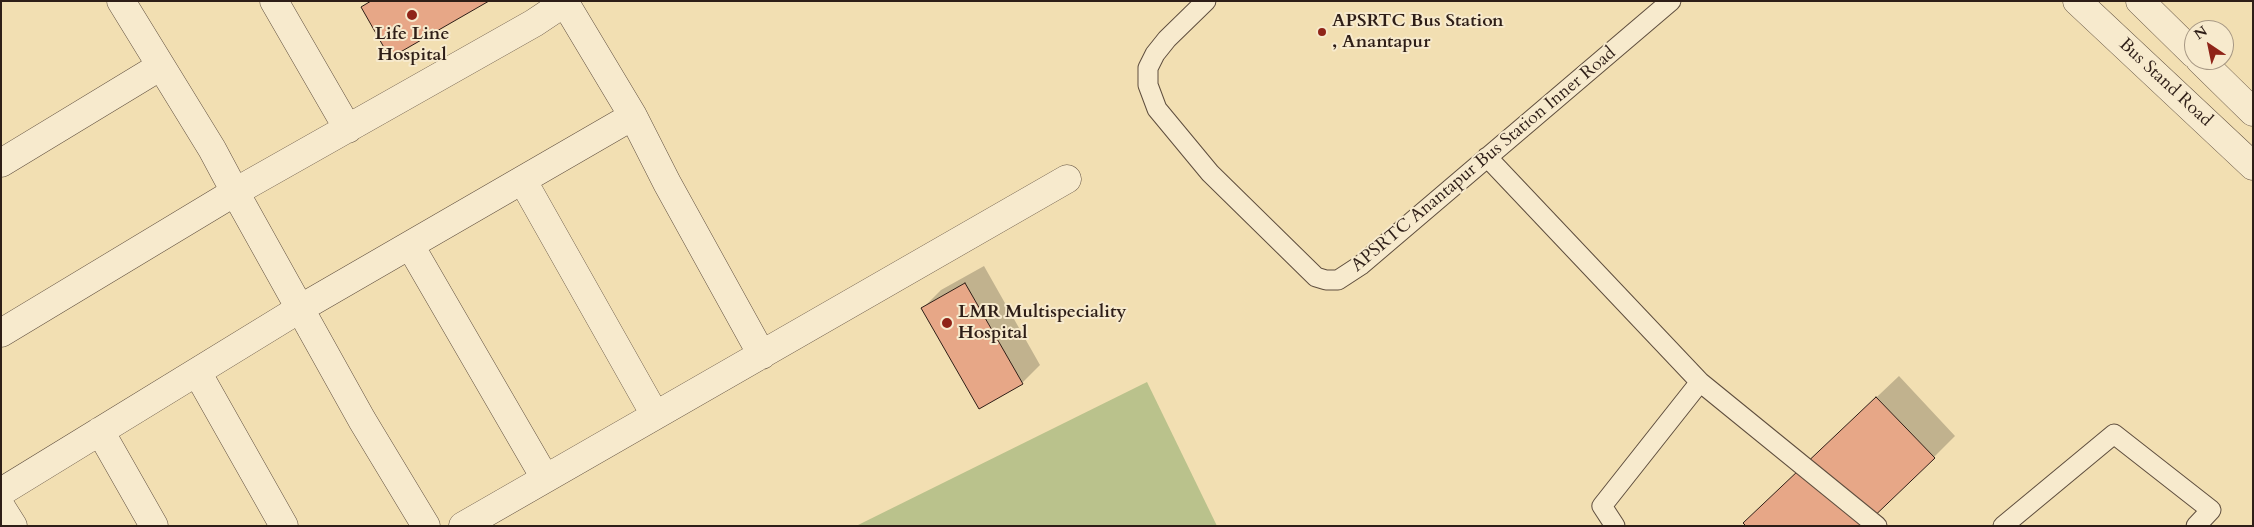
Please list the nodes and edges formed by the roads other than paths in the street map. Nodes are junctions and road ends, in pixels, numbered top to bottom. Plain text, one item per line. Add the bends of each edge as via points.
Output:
1 (121, 1) edge
2 (274, 1) edge
3 (1206, 1) edge
4 (1671, 1) edge
5 (2077, 1) edge
6 (2140, 1) edge
7 (565, 2) edge
8 (2184, 44) edge
9 (161, 66) junction
10 (2210, 70) edge
11 (2253, 112) edge
12 (633, 116) junction
13 (348, 129) junction
14 (1487, 157) junction
15 (1, 163) edge
16 (2253, 166) edge
17 (1067, 179) dead end
18 (524, 181) junction
19 (235, 192) junction
20 (411, 247) junction
21 (302, 308) junction
22 (1, 332) edge
23 (762, 355) junction
24 (198, 372) junction
25 (1700, 382) junction
26 (654, 415) junction
27 (100, 431) junction
28 (545, 478) junction
29 (1, 492) edge
30 (1, 507) edge
31 (13, 526) edge
32 (154, 526) edge
33 (284, 526) edge
34 (426, 526) edge
35 (463, 526) edge
36 (1615, 526) edge
37 (1877, 526) edge
38 (2002, 526) edge
39 (2196, 526) edge

1 - 9 street
2 - 13 street
3 - 14 lane, APSRTC Anantapur Bus Station Inner Road via 1167,39 1148,68 1148,85 1156,109 1210,173 1316,276 1338,280 1349,274
4 - 14 lane, APSRTC Anantapur Bus Station Inner Road
5 - 16 street, Bus Stand Road
6 - 8 street
7 - 12 street
7 - 13 street
9 - 15 street
9 - 19 street
10 - 11 street
12 - 18 street
12 - 23 street
13 - 19 street
14 - 25 lane
17 - 23 street
18 - 20 street
18 - 26 street
19 - 21 street
19 - 22 street
20 - 21 street
20 - 28 street
21 - 24 street
21 - 34 street via 362,420
23 - 26 street
24 - 27 street
24 - 33 street
25 - 36 lane via 1602,506
25 - 37 lane
26 - 28 street
27 - 29 street
27 - 32 street
28 - 35 street
30 - 31 street
38 - 39 lane via 2114,434 2210,510

